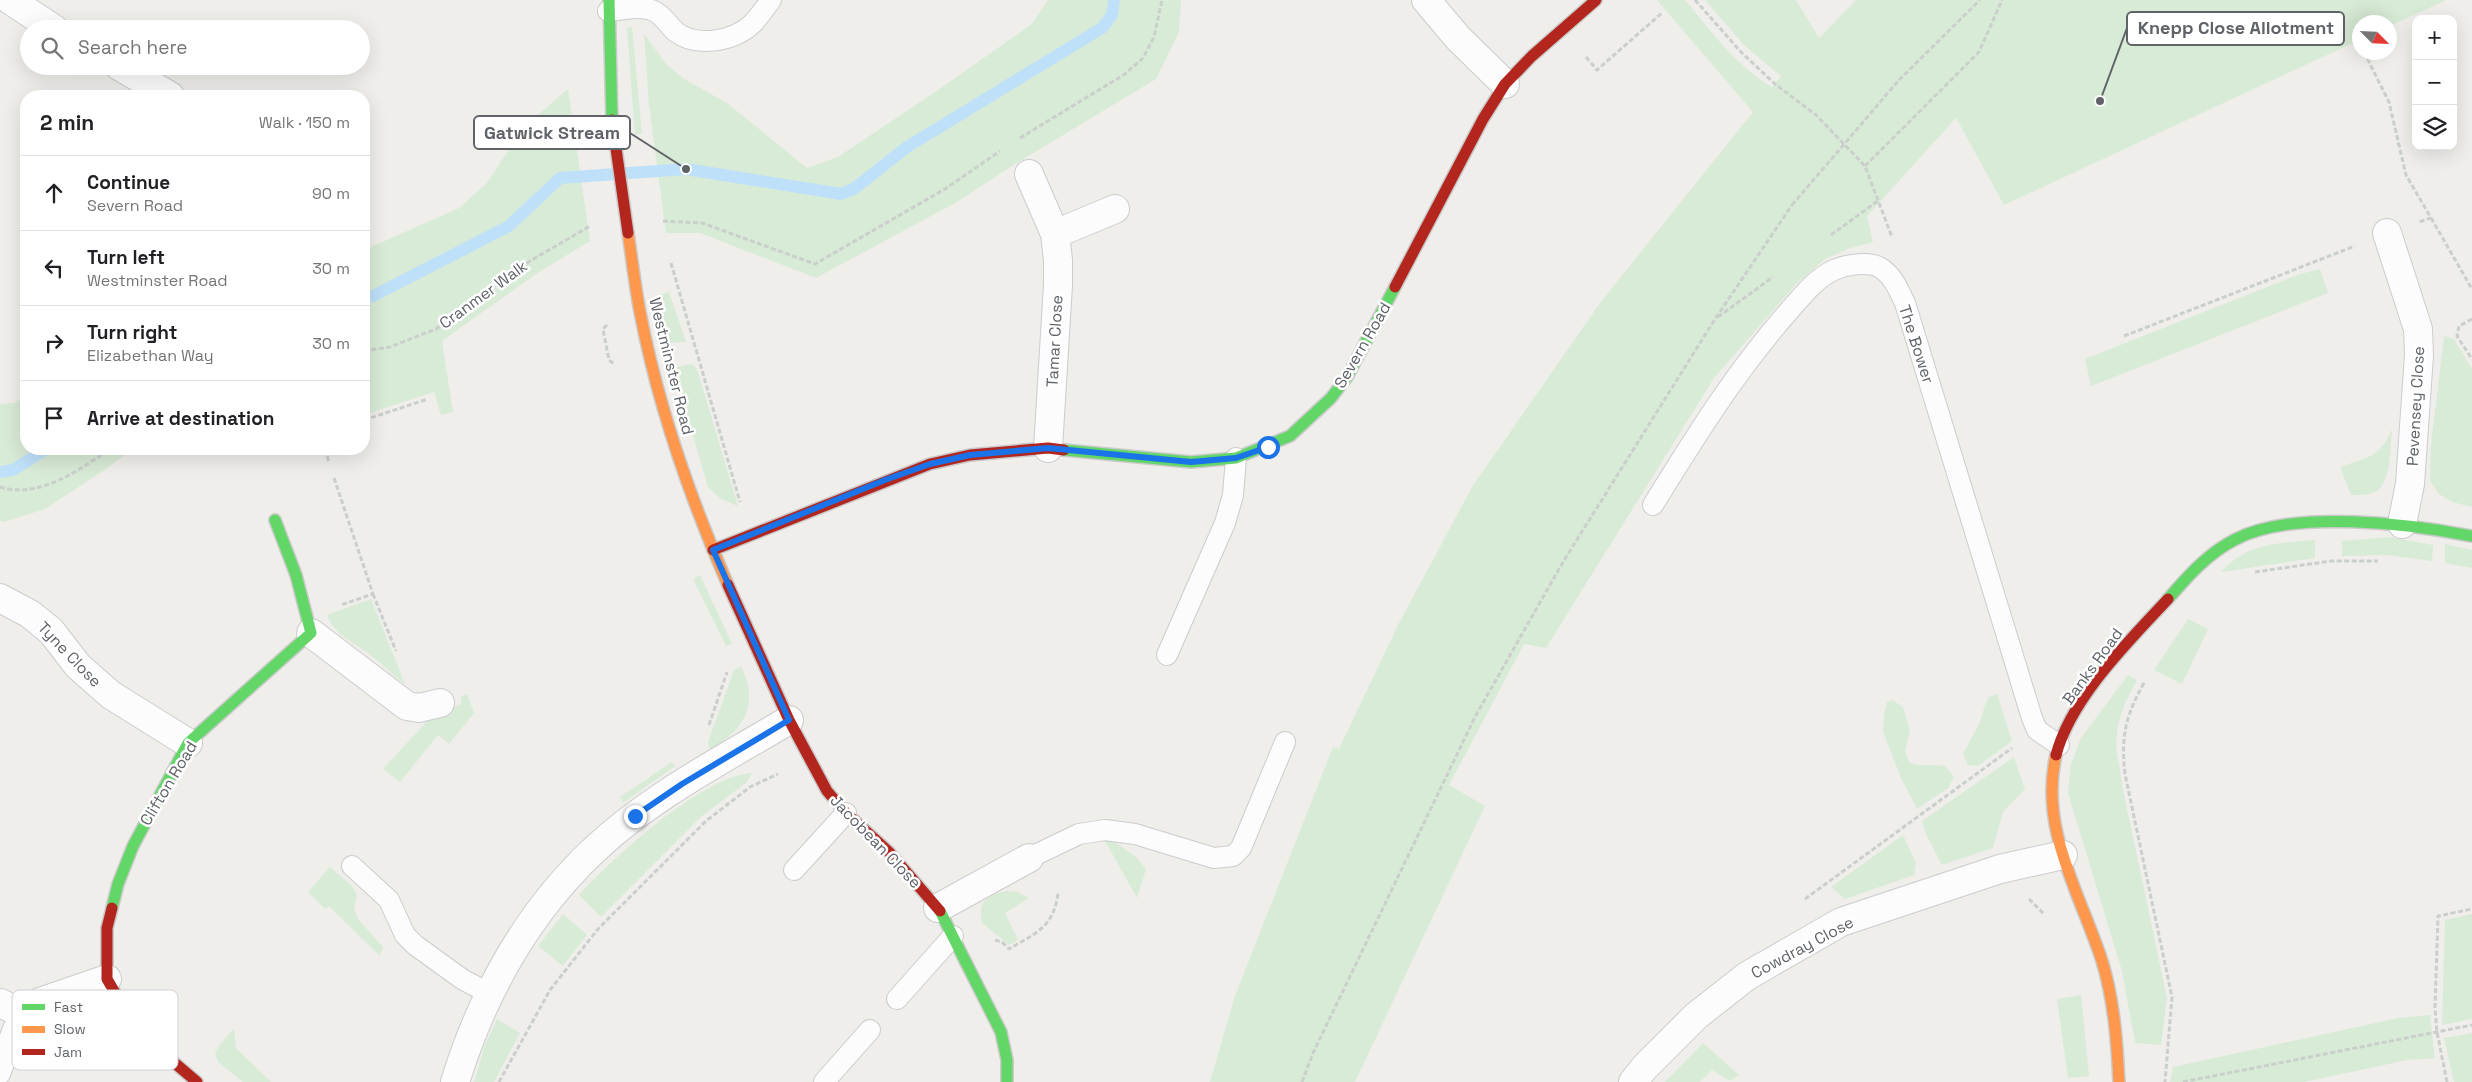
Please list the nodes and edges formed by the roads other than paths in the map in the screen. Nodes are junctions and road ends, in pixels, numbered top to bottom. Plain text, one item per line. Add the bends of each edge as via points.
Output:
1 (10, 0) edge
2 (771, 0) edge
3 (1426, 0) edge
4 (1596, 0) edge
5 (608, 5) edge
6 (40, 20) edge
7 (134, 75) edge
8 (1506, 84) junction
9 (160, 90) edge
10 (1029, 174) dead end
11 (1115, 209) dead end
12 (2387, 233) road end
13 (1055, 234) junction
14 (1048, 448) junction
15 (1236, 458) junction
16 (1653, 505) dead end
17 (275, 520) dead end
18 (2402, 524) junction
19 (2472, 536) edge
20 (713, 550) junction
21 (1, 601) edge
22 (309, 625) junction
23 (1167, 655) dead end
24 (440, 703) dead end
25 (789, 720) junction
26 (1285, 742) dead end
27 (188, 743) junction
28 (2059, 745) junction
29 (846, 813) junction
30 (2063, 855) junction
31 (1029, 858) joint
32 (352, 866) dead end
33 (794, 870) dead end
34 (938, 908) junction
35 (954, 938) junction
36 (107, 979) junction
37 (75, 990) edge
38 (113, 990) edge
39 (490, 994) junction
40 (897, 999) dead end
41 (11, 1009) edge
42 (870, 1030) dead end
43 (11, 1045) joint
44 (178, 1066) edge
45 (0, 1074) edge
46 (197, 1082) edge
47 (455, 1082) edge
48 (824, 1082) edge
49 (1007, 1082) edge
50 (1633, 1082) edge
51 (2119, 1082) edge

1 - 6 street
2 - 5 lane via 751,24 734,36 711,40 692,39 677,32 652,11
3 - 8 street via 1458,38
4 - 8 street, Severn Road via 1532,56
5 - 20 street, Westminster Road, bridge via 612,120 640,312 681,467
7 - 9 street
8 - 15 street, Severn Road via 1475,135 1346,377 1331,398 1290,436
10 - 13 street, Tamar Close
11 - 13 street
12 - 18 street, Pevensey Close via 2418,329 2410,484
13 - 14 street, Tamar Close via 1058,277
14 - 15 street, Severn Road via 1191,462
14 - 20 street, Severn Road via 970,455 930,464
15 - 23 lane via 1233,495 1225,523
16 - 28 lane, The Bower via 1725,390 1808,290 1833,270 1858,264 1877,266 1893,278 1905,303 2037,730
17 - 22 street via 296,575
18 - 19 street, Banks Road
18 - 28 street, Banks Road via 2330,523 2285,527 2251,533 2206,558 2102,674
20 - 25 street, Westminster Road
21 - 27 street, Tyne Close via 30,614 51,631 78,666 111,695
22 - 24 street via 407,706 418,708
22 - 27 street, Clifton Road
25 - 29 street, Jacobean Close via 827,791
25 - 39 street via 682,784 635,816 594,850 548,900 506,961
26 - 31 lane via 1241,848 1233,856 1214,858 1135,834 1105,830 1079,834
27 - 36 street, Clifton Road via 133,846 118,884 107,928
28 - 30 street, Banks Road via 2053,773 2052,804
29 - 33 lane
29 - 34 street, Jacobean Close via 889,852
30 - 50 street, Cowdray Close via 2000,869 1841,922 1748,976 1696,1016
30 - 51 street, Banks Road via 2103,964 2113,1008
31 - 34 street
32 - 39 lane via 389,900 405,935 415,945 462,979
34 - 35 street, Jacobean Close
35 - 40 lane
35 - 49 street, Jacobean Close via 1001,1032 1007,1060
36 - 37 street
36 - 38 street
39 - 47 street via 465,1050
41 - 43 street
42 - 48 lane
43 - 45 lane
44 - 46 street

